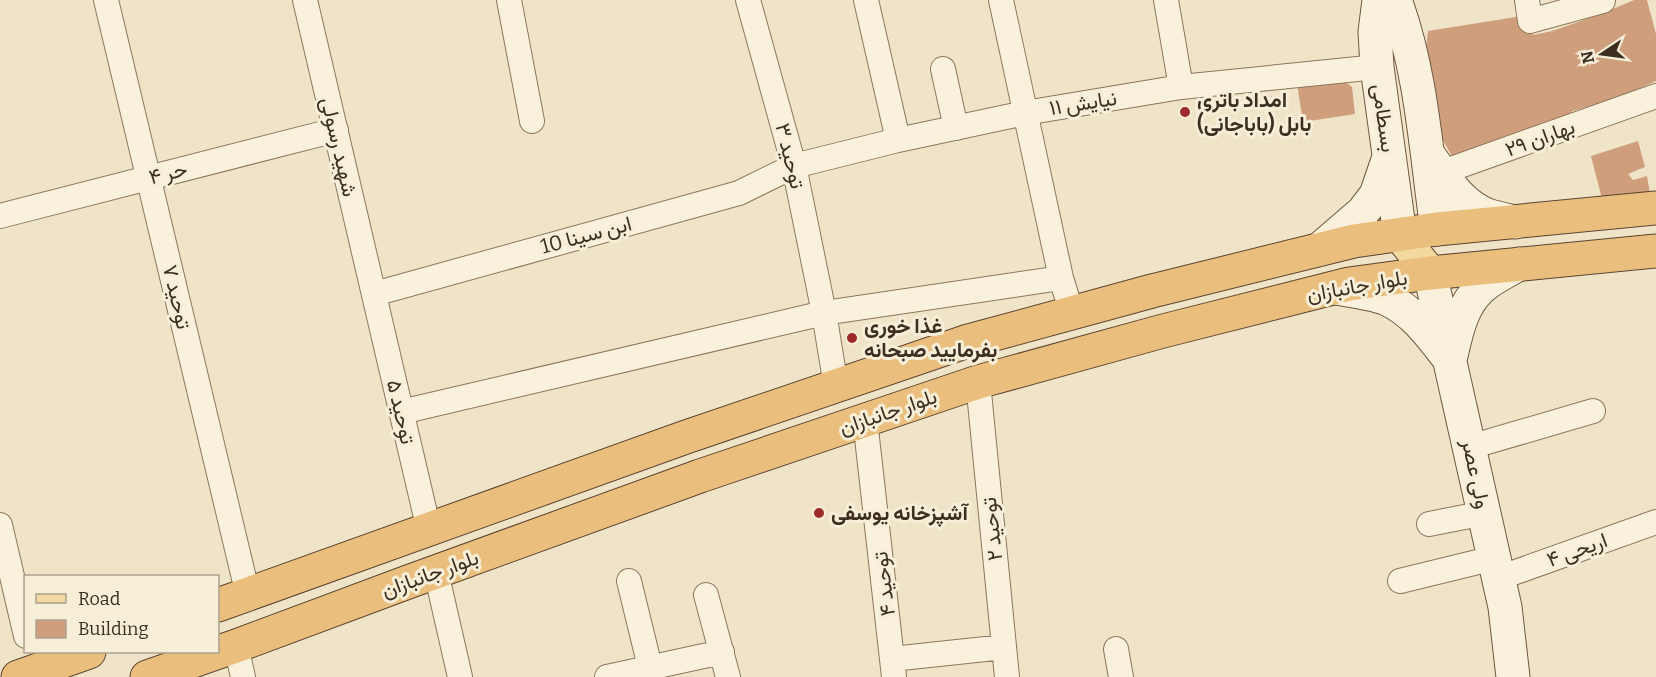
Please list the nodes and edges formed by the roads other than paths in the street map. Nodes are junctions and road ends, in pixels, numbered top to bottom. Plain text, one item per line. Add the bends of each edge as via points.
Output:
1 (106, 0) edge
2 (305, 0) edge
3 (508, 0) edge
4 (748, 0) edge
5 (866, 0) edge
6 (1001, 0) edge
7 (1166, 0) edge
8 (1379, 0) edge
9 (1395, 0) edge
10 (1527, 0) edge
11 (1603, 0) edge
12 (1377, 68) junction
13 (943, 69) dead end
14 (1181, 87) junction
15 (1656, 96) edge
16 (1025, 113) junction
17 (532, 121) dead end
18 (956, 128) junction
19 (336, 130) junction
20 (898, 140) junction
21 (1390, 156) junction
22 (794, 166) junction
23 (1430, 170) junction
24 (149, 178) junction
25 (1656, 208) edge
26 (0, 216) edge
27 (1515, 222) junction
28 (1437, 229) junction
29 (1400, 235) junction
30 (1320, 249) junction
31 (1656, 251) edge
32 (1519, 264) junction
33 (1430, 273) junction
34 (1060, 279) junction
35 (1335, 287) junction
36 (374, 294) junction
37 (824, 313) junction
38 (1072, 313) junction
39 (1450, 360) junction
40 (978, 382) junction
41 (836, 386) junction
42 (1593, 411) dead end
43 (401, 412) junction
44 (865, 420) junction
45 (1470, 447) junction
46 (1485, 513) junction
47 (1656, 522) edge
48 (1429, 524) dead end
49 (0, 525) edge
50 (429, 530) junction
51 (1497, 568) junction
52 (436, 572) junction
53 (628, 581) dead end
54 (1400, 581) dead end
55 (248, 595) junction
56 (706, 595) dead end
57 (219, 605) edge
58 (24, 627) edge
59 (1004, 648) junction
60 (1116, 649) dead end
61 (722, 652) junction
62 (81, 653) edge
63 (240, 661) edge
64 (27, 667) edge
65 (650, 667) junction
66 (893, 668) edge
67 (147, 677) edge
68 (460, 677) edge
69 (607, 677) edge
70 (728, 677) edge
71 (1007, 677) edge
72 (1121, 677) edge
73 (1513, 677) edge

1 - 24 street, توحید ۷
2 - 19 street, شهید رسولی
3 - 17 street
4 - 22 street, توحید ۳
5 - 20 street
6 - 16 street
7 - 14 street
8 - 12 main road, بسطامی via 1375,32
9 - 23 main road, بسطامی via 1414,62
10 - 11 street via 1530,21
12 - 14 street, نیایش ۱۱
12 - 21 main road, بسطامی
13 - 18 street
14 - 16 street, نیایش ۱۱
15 - 23 street, بهاران ۲۹
16 - 18 street, نیایش ۱۱
16 - 34 street
18 - 20 street, نیایش ۱۱
19 - 24 street, حر ۴
19 - 36 street, شهید رسولی
20 - 22 street, نیایش ۱۱
21 - 29 main road, بسطامی
21 - 30 main road via 1376,195 1363,212
22 - 36 street, ابن سینا 10 via 739,193
22 - 37 street, توحید ۳
23 - 27 main road via 1466,204 1488,216
23 - 28 main road, بسطامی
24 - 26 street, حر ۴
24 - 55 street, توحید ۷
25 - 27 highway, بلوار جانبازان
27 - 28 highway, بلوار جانبازان
28 - 29 highway, بلوار جانبازان
28 - 33 main road
29 - 30 highway, بلوار جانبازان
29 - 33 main road
30 - 38 highway, بلوار جانبازان
31 - 32 highway, بلوار جانبازان
32 - 33 highway, بلوار جانبازان
32 - 39 main road via 1482,286 1469,300
33 - 35 highway, بلوار جانبازان
33 - 39 main road, ولی عصر
34 - 37 street
34 - 38 street
35 - 39 main road via 1385,298 1405,309
35 - 40 highway, بلوار جانبازان
36 - 43 street, توحید ۵
37 - 41 street, توحید ۳
37 - 43 street
38 - 41 highway, بلوار جانبازان via 965,342
39 - 45 main road, ولی عصر
40 - 44 highway, بلوار جانبازان
40 - 59 street, توحید ۲
41 - 50 highway, بلوار جانبازان
42 - 45 street
43 - 50 street, توحید ۵
44 - 52 highway, بلوار جانبازان
44 - 66 street, توحید ۴
45 - 46 main road, ولی عصر
46 - 48 street
46 - 51 main road, ولی عصر
47 - 51 street, اریحی ۴
49 - 58 street
50 - 55 highway, بلوار جانبازان
51 - 54 street, اریحی ۴
51 - 73 main road, ولی عصر
52 - 63 highway, بلوار جانبازان
52 - 68 street
53 - 65 street
55 - 57 highway, بلوار جانبازان
56 - 61 street
59 - 66 street
59 - 71 street, توحید ۲
60 - 72 street
61 - 65 street
61 - 70 street
62 - 64 highway
63 - 67 highway, بلوار جانبازان
65 - 69 street

